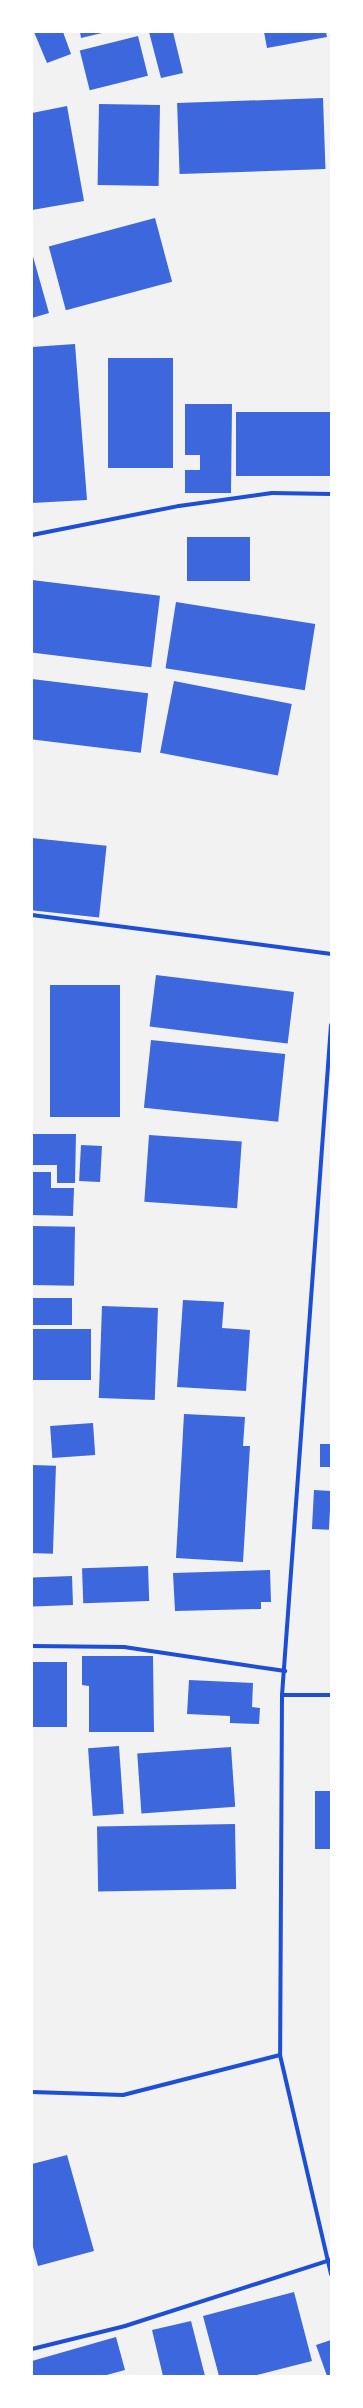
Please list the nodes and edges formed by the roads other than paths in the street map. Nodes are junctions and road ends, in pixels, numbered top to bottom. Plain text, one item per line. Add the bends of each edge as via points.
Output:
1 (331, 494) edge
2 (32, 535) edge
3 (32, 915) edge
4 (331, 954) edge
5 (331, 1025) edge
6 (32, 1646) edge
7 (285, 1670) junction
8 (282, 1695) junction
9 (331, 1695) edge
10 (280, 2055) junction
11 (32, 2092) edge
12 (329, 2260) edge
13 (331, 2274) edge
14 (32, 2349) edge

1 - 2 street via 272,493 179,506
3 - 4 street
5 - 7 street
6 - 7 street via 124,1647
7 - 8 street
8 - 9 street
8 - 10 street
10 - 11 street via 123,2095
10 - 12 street
12 - 13 street
12 - 14 street via 125,2326

